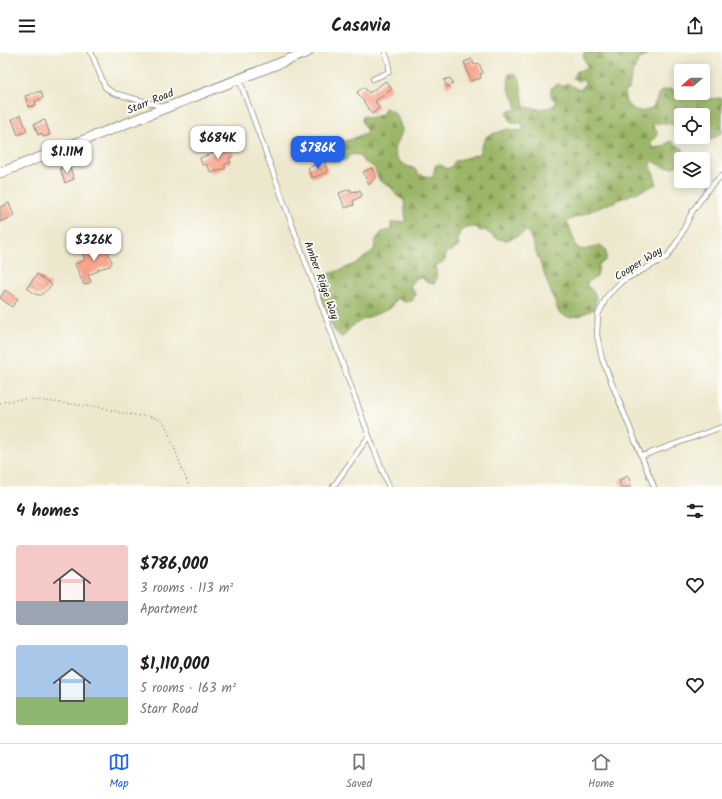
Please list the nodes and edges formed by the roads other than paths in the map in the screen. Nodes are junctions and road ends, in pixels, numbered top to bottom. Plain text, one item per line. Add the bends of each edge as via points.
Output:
1 (92, 52) edge
2 (308, 52) edge
3 (385, 52) edge
4 (239, 79) junction
5 (373, 79) dead end
6 (167, 108) junction
7 (0, 173) edge
8 (722, 175) edge
9 (722, 427) edge
10 (369, 436) junction
11 (642, 456) junction
12 (333, 487) edge
13 (388, 487) edge
14 (654, 487) edge

1 - 6 lane via 104,87 113,93
2 - 4 street, Starr Road
3 - 5 lane via 389,72
4 - 6 street, Starr Road
4 - 10 lane, Amber Ridge Way
6 - 7 street, Starr Road
8 - 11 lane, Cooper Way via 692,212 680,239 667,258 622,281 607,296 598,315 597,335 602,359
9 - 11 lane
10 - 12 lane
10 - 13 lane, Amber Ridge Way
11 - 14 lane, Cooper Way

